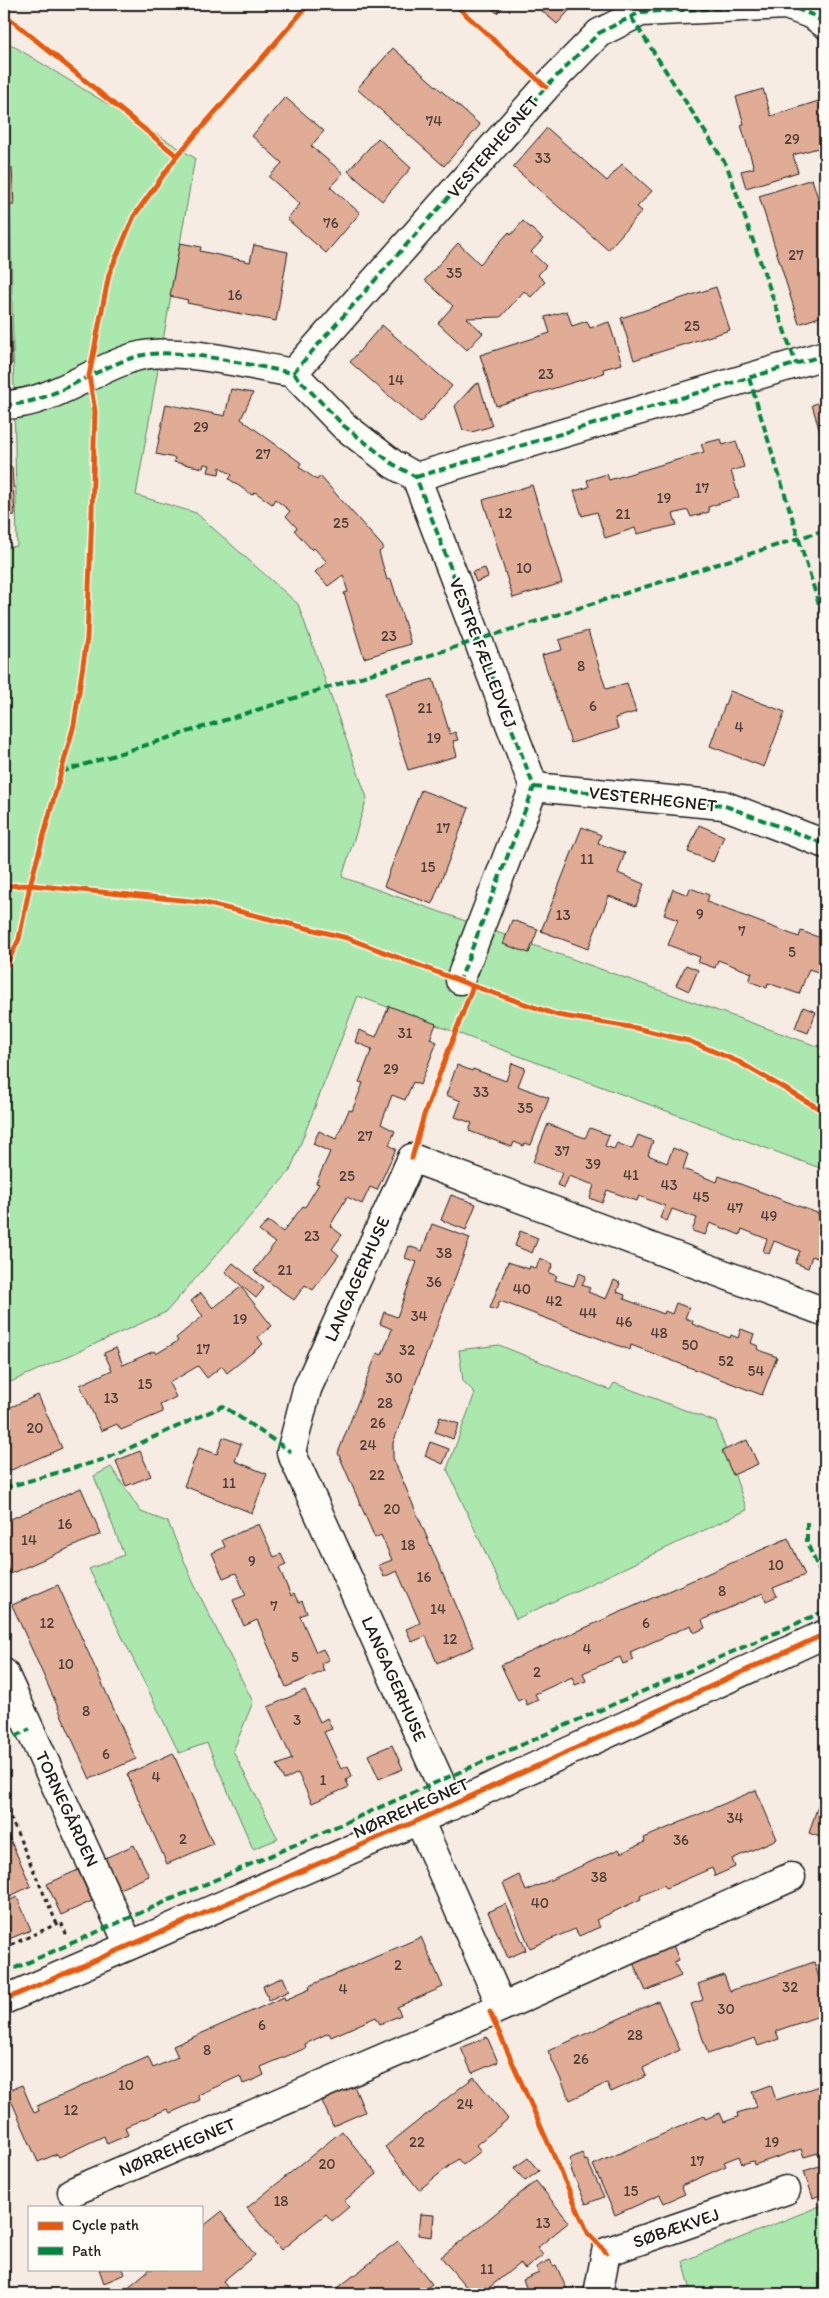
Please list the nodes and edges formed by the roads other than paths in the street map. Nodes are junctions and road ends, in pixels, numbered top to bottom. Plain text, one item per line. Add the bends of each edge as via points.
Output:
1 (825, 24) edge
2 (825, 355) edge
3 (293, 373) junction
4 (4, 405) edge
5 (416, 477) junction
6 (534, 787) junction
7 (825, 844) edge
8 (460, 980) dead end
9 (825, 1312) edge
10 (825, 1634) edge
11 (4, 1673) edge
12 (452, 1806) junction
13 (419, 1820) junction
14 (791, 1877) dead end
15 (129, 1945) junction
16 (4, 2000) edge
17 (502, 2007) junction
18 (786, 2190) dead end
19 (72, 2192) dead end
20 (598, 2294) edge

1 - 3 street, VESTERHEGNET via 813,15 786,5 641,12 599,33 546,87
2 - 5 street
3 - 4 street via 175,352 136,356 54,393 20,405
3 - 5 street via 344,426 393,464
5 - 6 street, VESTRE FÆLLEDVEJ
6 - 7 street, VESTERHEGNET via 723,805
6 - 8 street
9 - 12 street, LANGAGERHUSE via 412,1158 307,1389 291,1452
10 - 12 street, NØRREHEGNET
11 - 15 street, TORNEGÅRDEN
12 - 13 street, NØRREHEGNET
13 - 15 street, NØRREHEGNET
13 - 17 street, NØRREHEGNET
14 - 17 street, NØRREHEGNET
15 - 16 street, NØRREHEGNET
17 - 19 street, NØRREHEGNET
18 - 20 street, SØBÆKVEJ via 606,2252

